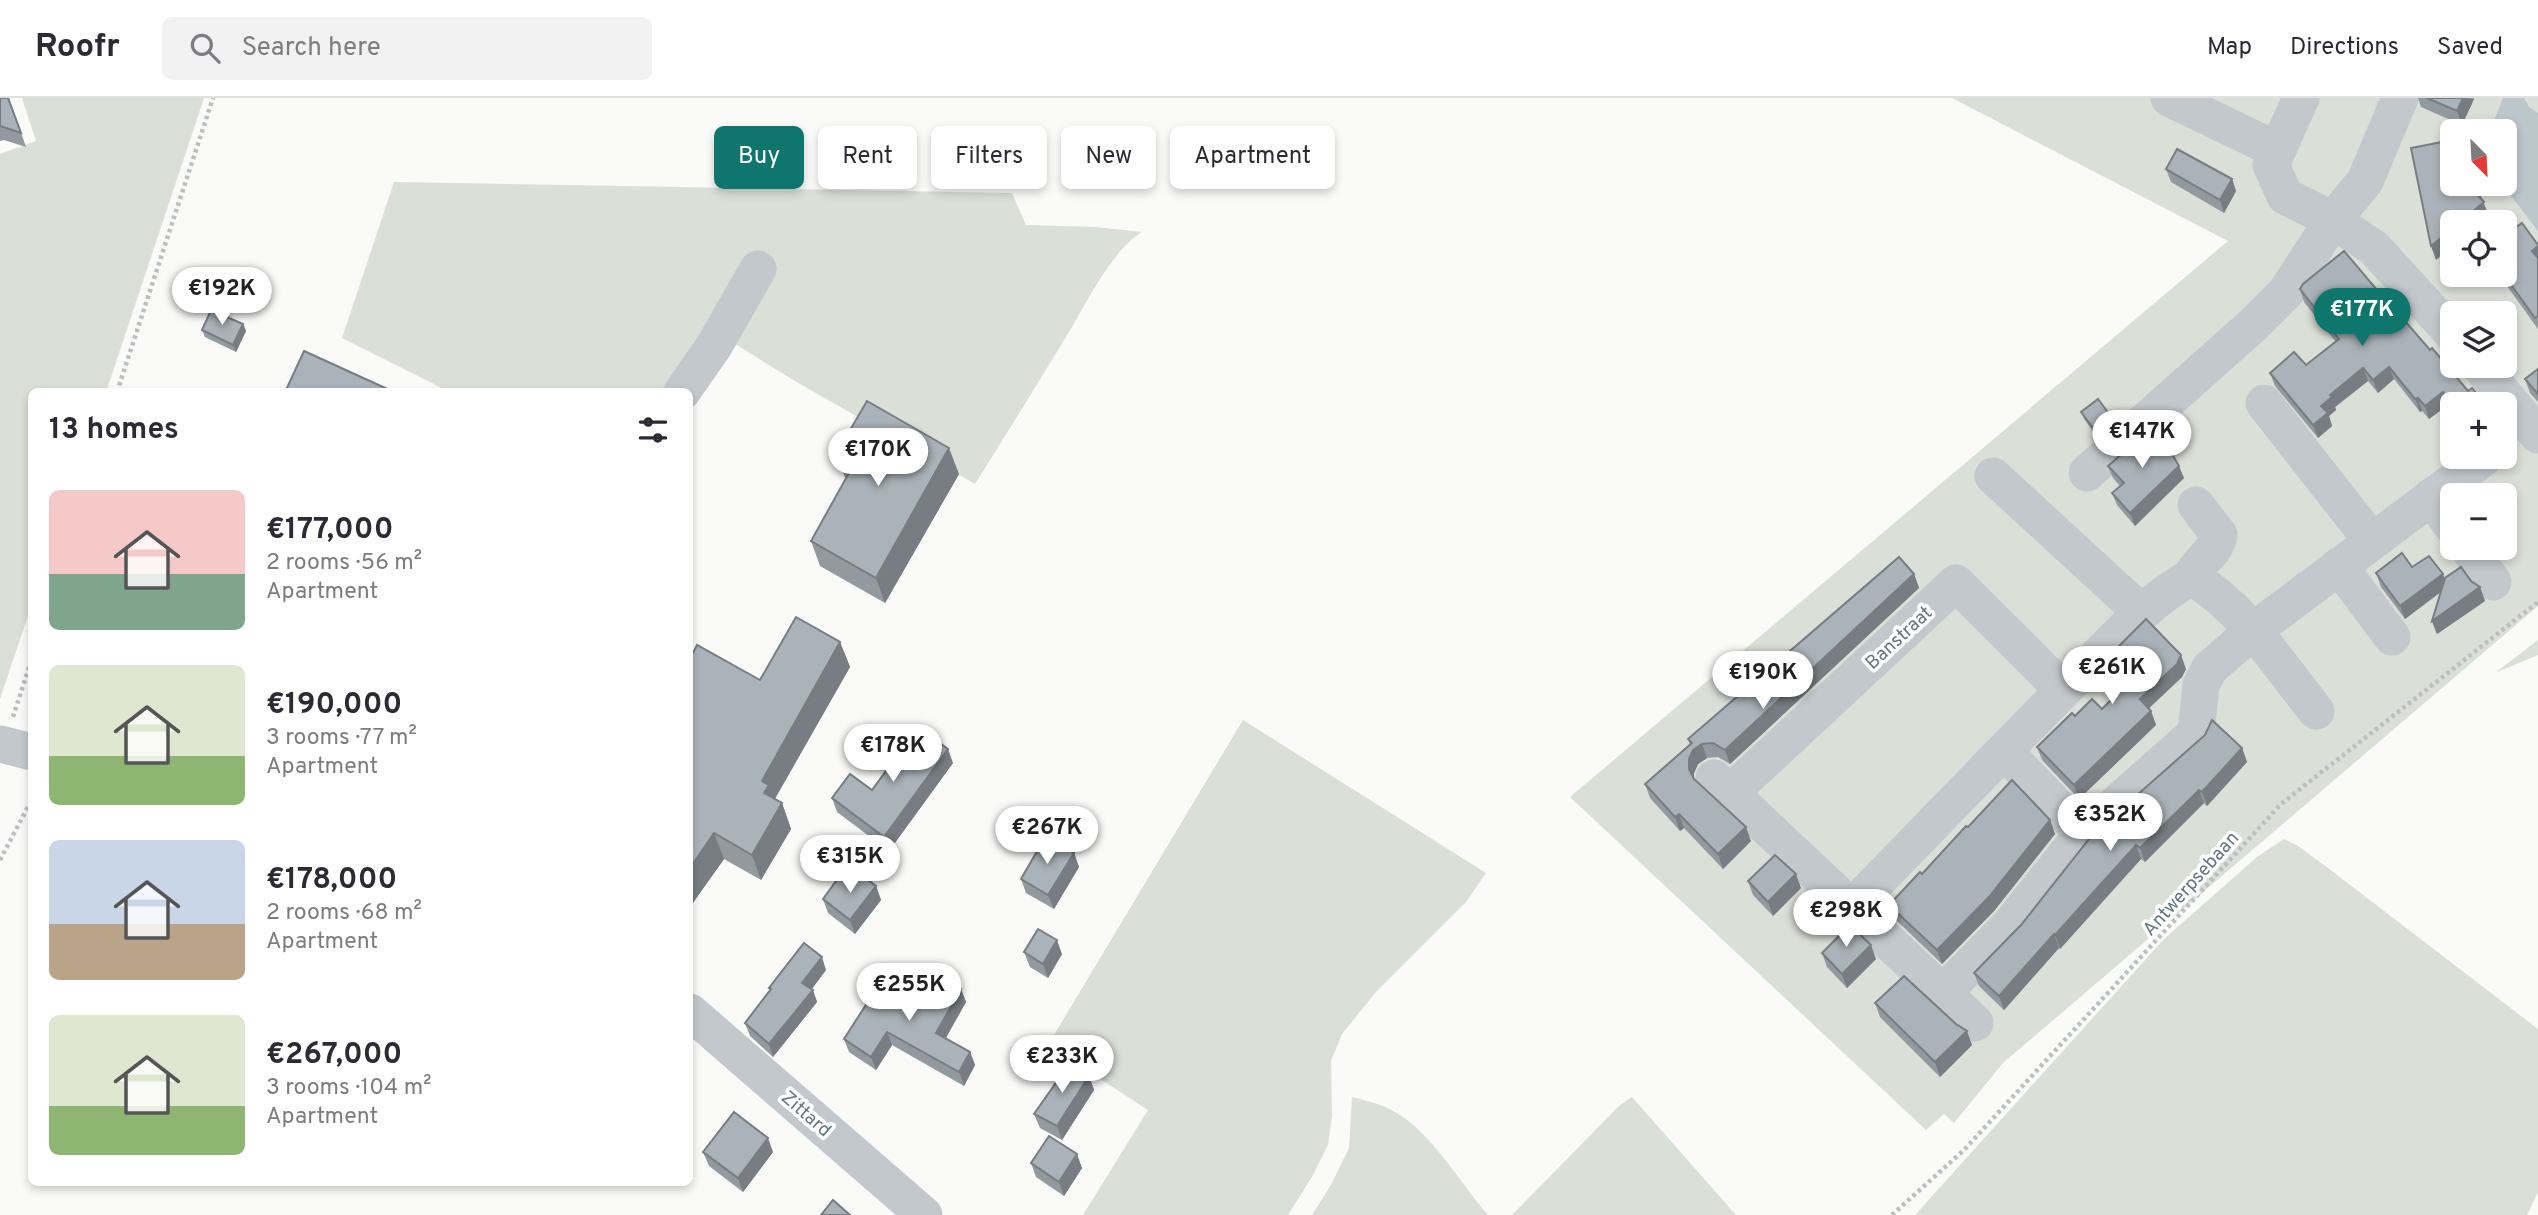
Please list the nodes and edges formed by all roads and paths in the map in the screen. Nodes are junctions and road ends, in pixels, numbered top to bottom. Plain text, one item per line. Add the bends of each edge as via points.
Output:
1 (213, 98) edge
2 (2169, 98) edge
3 (2301, 98) edge
4 (2400, 98) edge
5 (2277, 150) junction
6 (2333, 220) junction
7 (758, 269) dead end
8 (2440, 320) edge
9 (2488, 378) edge
10 (118, 388) edge
11 (685, 388) edge
12 (2264, 403) dead end
13 (2524, 434) edge
14 (2475, 469) edge
15 (2087, 473) dead end
16 (1993, 476) dead end
17 (2464, 483) edge
18 (2196, 505) dead end
19 (2440, 512) edge
20 (2372, 541) junction
21 (2477, 560) edge
22 (2339, 566) junction
23 (2191, 577) junction
24 (2493, 582) dead end
25 (2538, 602) edge
26 (2142, 613) junction
27 (2253, 631) junction
28 (2392, 637) dead end
29 (28, 677) edge
30 (2063, 690) junction
31 (2316, 711) dead end
32 (12, 747) edge
33 (2004, 751) junction
34 (28, 807) edge
35 (2083, 833) junction
36 (0, 860) edge
37 (1852, 908) junction
38 (1943, 993) junction
39 (693, 1015) edge
40 (1975, 1023) dead end
41 (924, 1215) edge
42 (1892, 1215) edge

1 - 10 path
2 - 5 street
3 - 5 street
4 - 6 street via 2365,181
5 - 6 street via 2271,165 2285,196
6 - 8 street via 2374,248
6 - 15 street via 2286,292
7 - 11 street
9 - 13 street
12 - 20 street
14 - 17 street
16 - 26 street
18 - 23 street via 2219,535 2217,546
19 - 20 street
20 - 22 street
21 - 24 street
22 - 27 street
22 - 28 street
23 - 26 street
23 - 27 street via 2207,586
25 - 42 path, Antwerpsebaan via 2281,804 1964,1150
26 - 30 street
27 - 31 street
27 - 35 street via 2210,667 2201,685 2196,733
29 - 32 path
30 - 33 street
30 - 37 street, Banstraat via 1956,583 1722,786
33 - 35 street
33 - 37 street
34 - 36 path
35 - 38 street via 2010,925
37 - 38 street, Banstraat
38 - 40 street, Banstraat
39 - 41 street, Zittard

